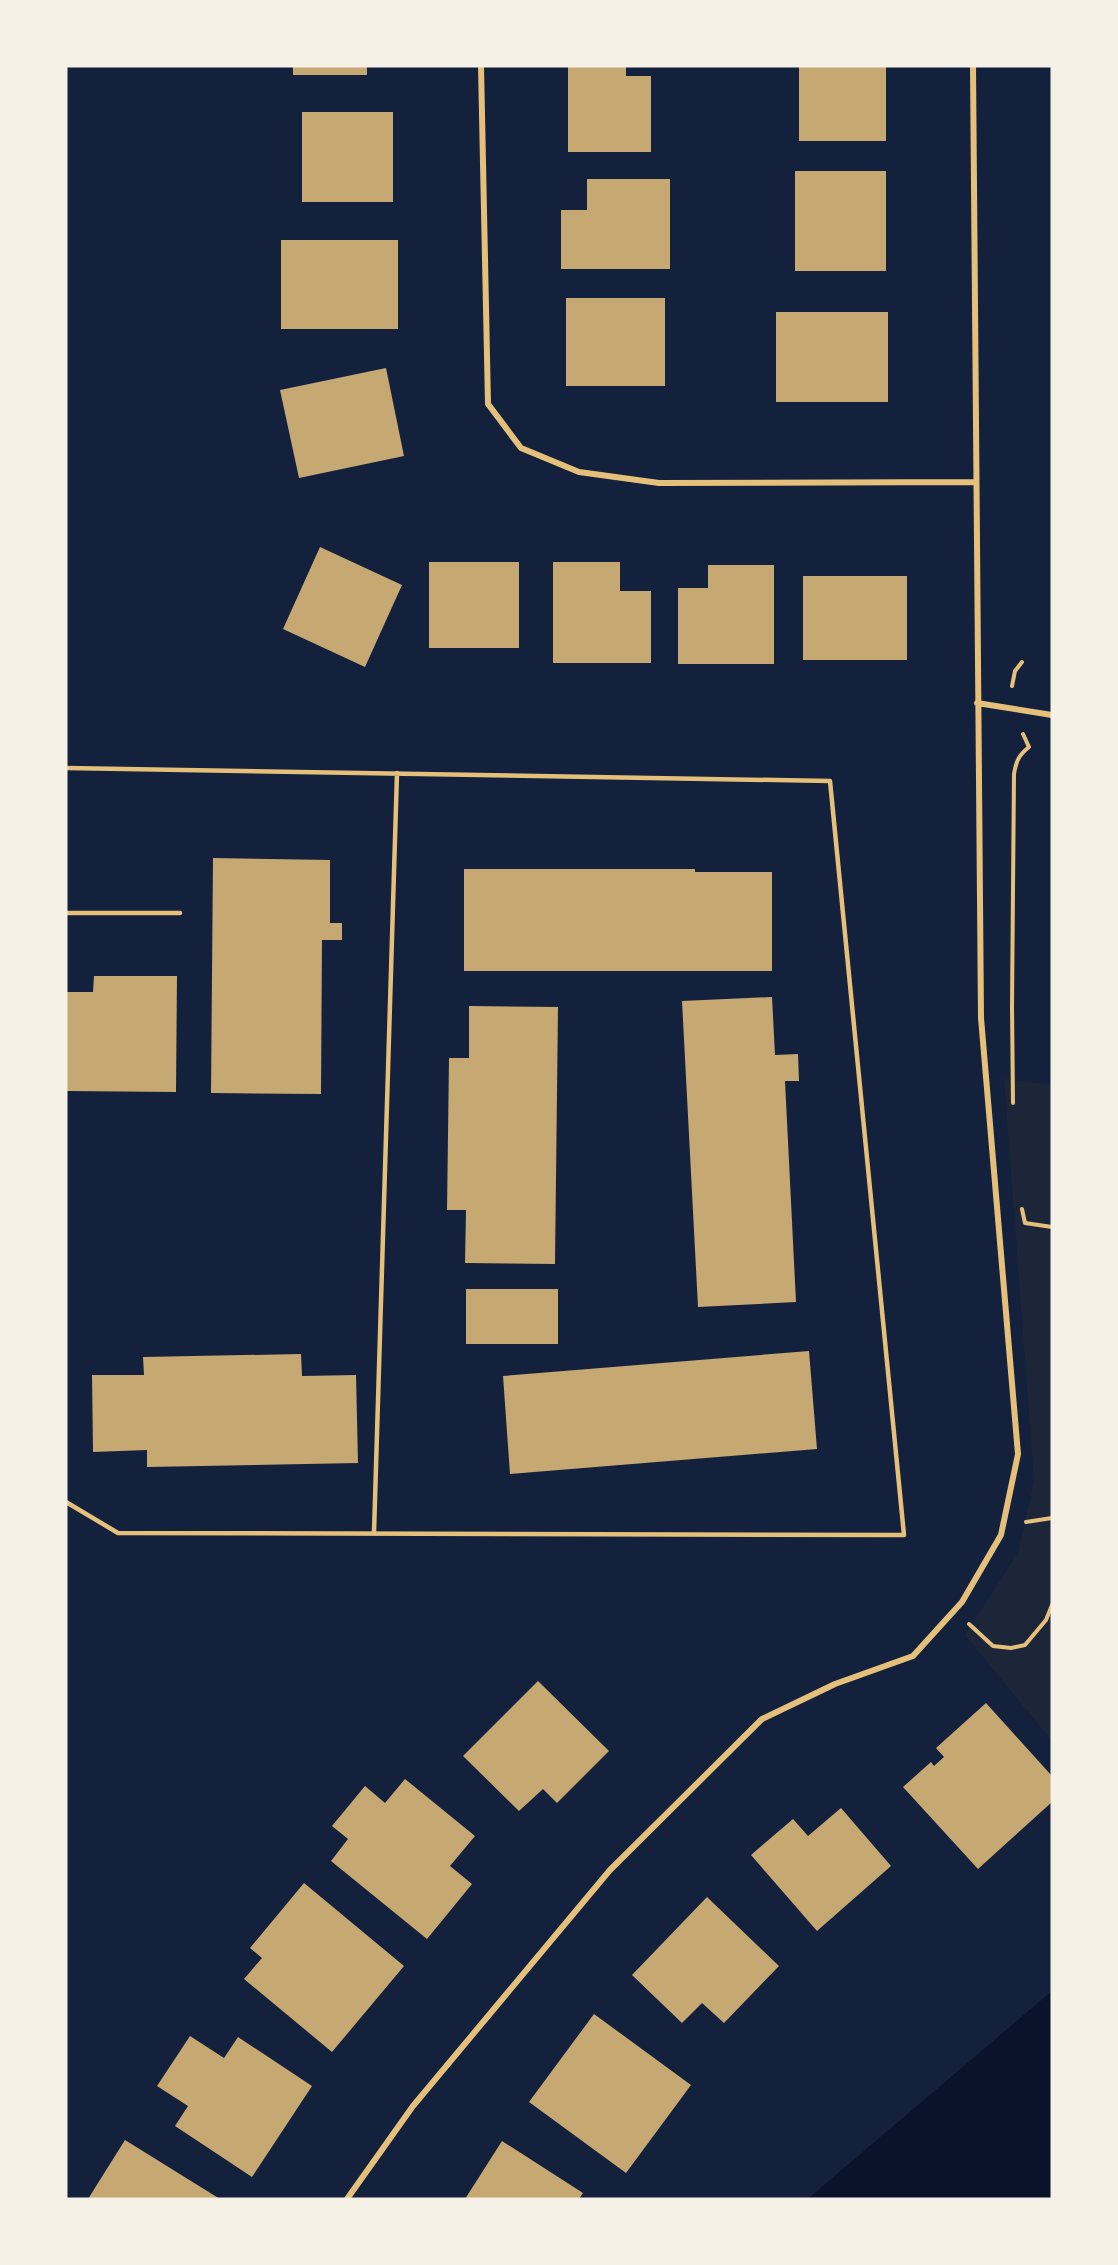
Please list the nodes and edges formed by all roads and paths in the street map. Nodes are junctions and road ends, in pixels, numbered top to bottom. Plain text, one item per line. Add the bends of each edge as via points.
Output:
1 (481, 66) edge
2 (973, 66) edge
3 (976, 482) junction
4 (977, 703) junction
5 (1052, 715) edge
6 (1029, 747) dead end
7 (66, 768) edge
8 (397, 773) junction
9 (66, 913) edge
10 (180, 913) dead end
11 (1013, 1108) dead end
12 (1021, 1205) dead end
13 (1052, 1227) edge
14 (66, 1502) edge
15 (374, 1533) junction
16 (1052, 1605) edge
17 (956, 1608) junction
18 (347, 2199) edge

1 - 3 street via 488,405 521,448 579,472 659,483
2 - 3 street
3 - 4 street
4 - 5 street
4 - 17 street via 981,1018 1018,1454 1001,1535
6 - 11 path via 1016,761 1014,774
7 - 8 lane
8 - 15 lane
8 - 15 lane via 830,781 904,1535
9 - 10 lane
12 - 13 path via 1025,1223
14 - 15 lane via 118,1533
16 - 17 path via 1046,1620 1025,1645 1011,1648 993,1646
17 - 18 street via 913,1656 835,1684 762,1719 610,1870 413,2106

